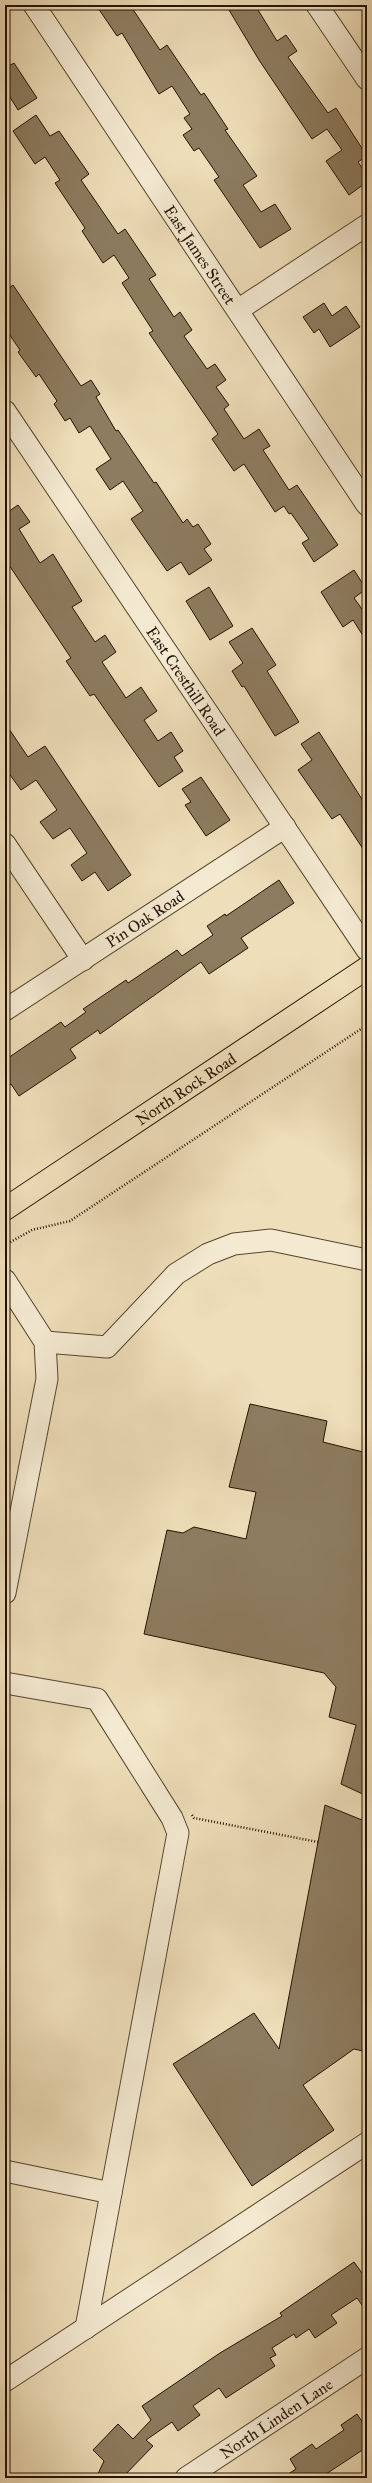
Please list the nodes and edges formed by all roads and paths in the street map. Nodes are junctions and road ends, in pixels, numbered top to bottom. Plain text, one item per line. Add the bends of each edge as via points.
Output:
1 (34, 5) edge
2 (317, 5) edge
3 (367, 79) edge
4 (367, 225) edge
5 (238, 310) junction
6 (5, 411) edge
7 (366, 502) edge
8 (285, 827) junction
9 (5, 844) edge
10 (367, 950) edge
11 (83, 960) junction
12 (367, 968) edge
13 (5, 1010) edge
14 (367, 1025) edge
15 (5, 1209) edge
16 (5, 1245) edge
17 (367, 1260) edge
18 (5, 1280) edge
19 (5, 1309) edge
20 (45, 1342) junction
21 (5, 1593) edge
22 (5, 1684) edge
23 (190, 1811) dead end
24 (318, 1842) dead end
25 (367, 2143) edge
26 (5, 2171) edge
27 (111, 2193) junction
28 (86, 2328) junction
29 (367, 2358) edge
30 (5, 2381) edge
31 (186, 2478) edge

1 - 5 street, East James Street
2 - 3 street
4 - 5 street
5 - 7 street, East James Street
6 - 8 street, East Cresthill Road
8 - 10 street, East Cresthill Road
8 - 11 street, Pin Oak Road
9 - 11 street
11 - 13 street, Pin Oak Road
12 - 15 main road, North Rock Road
14 - 16 path via 70,1222 32,1230
17 - 20 street via 271,1240 234,1244 208,1254 176,1274 107,1347
18 - 20 street
19 - 20 street
20 - 21 street via 47,1379
22 - 27 street via 97,1699 172,1818 178,1833
23 - 24 path via 194,1818
25 - 28 street
26 - 27 street
27 - 28 street
28 - 30 street
29 - 31 street, North Linden Lane

